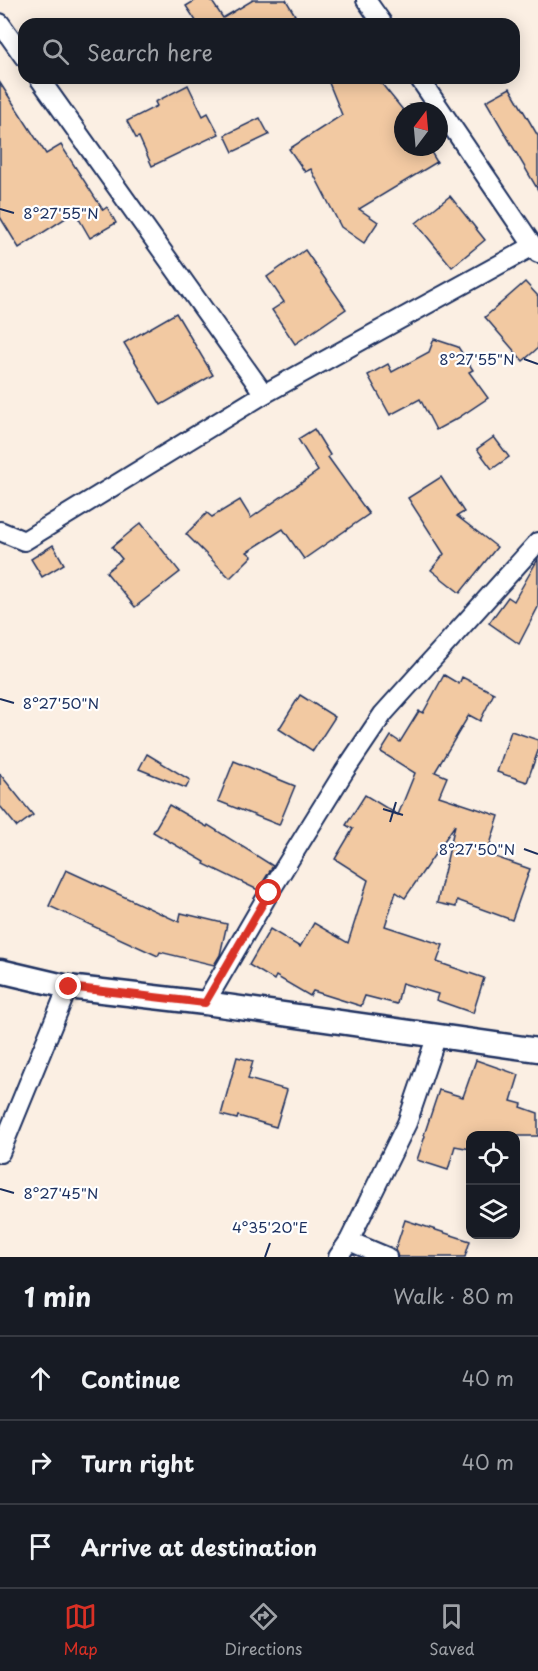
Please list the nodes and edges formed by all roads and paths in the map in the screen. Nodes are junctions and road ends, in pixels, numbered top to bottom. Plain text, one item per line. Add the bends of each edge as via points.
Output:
1 (366, 0) edge
2 (379, 18) edge
3 (0, 23) edge
4 (18, 48) edge
5 (43, 84) edge
6 (423, 84) edge
7 (536, 249) edge
8 (264, 394) junction
9 (0, 531) edge
10 (538, 542) edge
11 (0, 971) edge
12 (69, 987) junction
13 (205, 1003) junction
14 (437, 1035) junction
15 (538, 1050) edge
16 (0, 1154) edge
17 (349, 1241) junction
18 (339, 1257) edge
19 (387, 1257) edge

1 - 2 street
3 - 4 street
5 - 8 street
6 - 7 street
7 - 8 street
8 - 9 street via 24,541
10 - 13 street via 383,714 281,873
11 - 12 street
12 - 13 street
12 - 16 street
13 - 14 street
14 - 15 street
14 - 17 street via 407,1123
17 - 18 street
17 - 19 street

